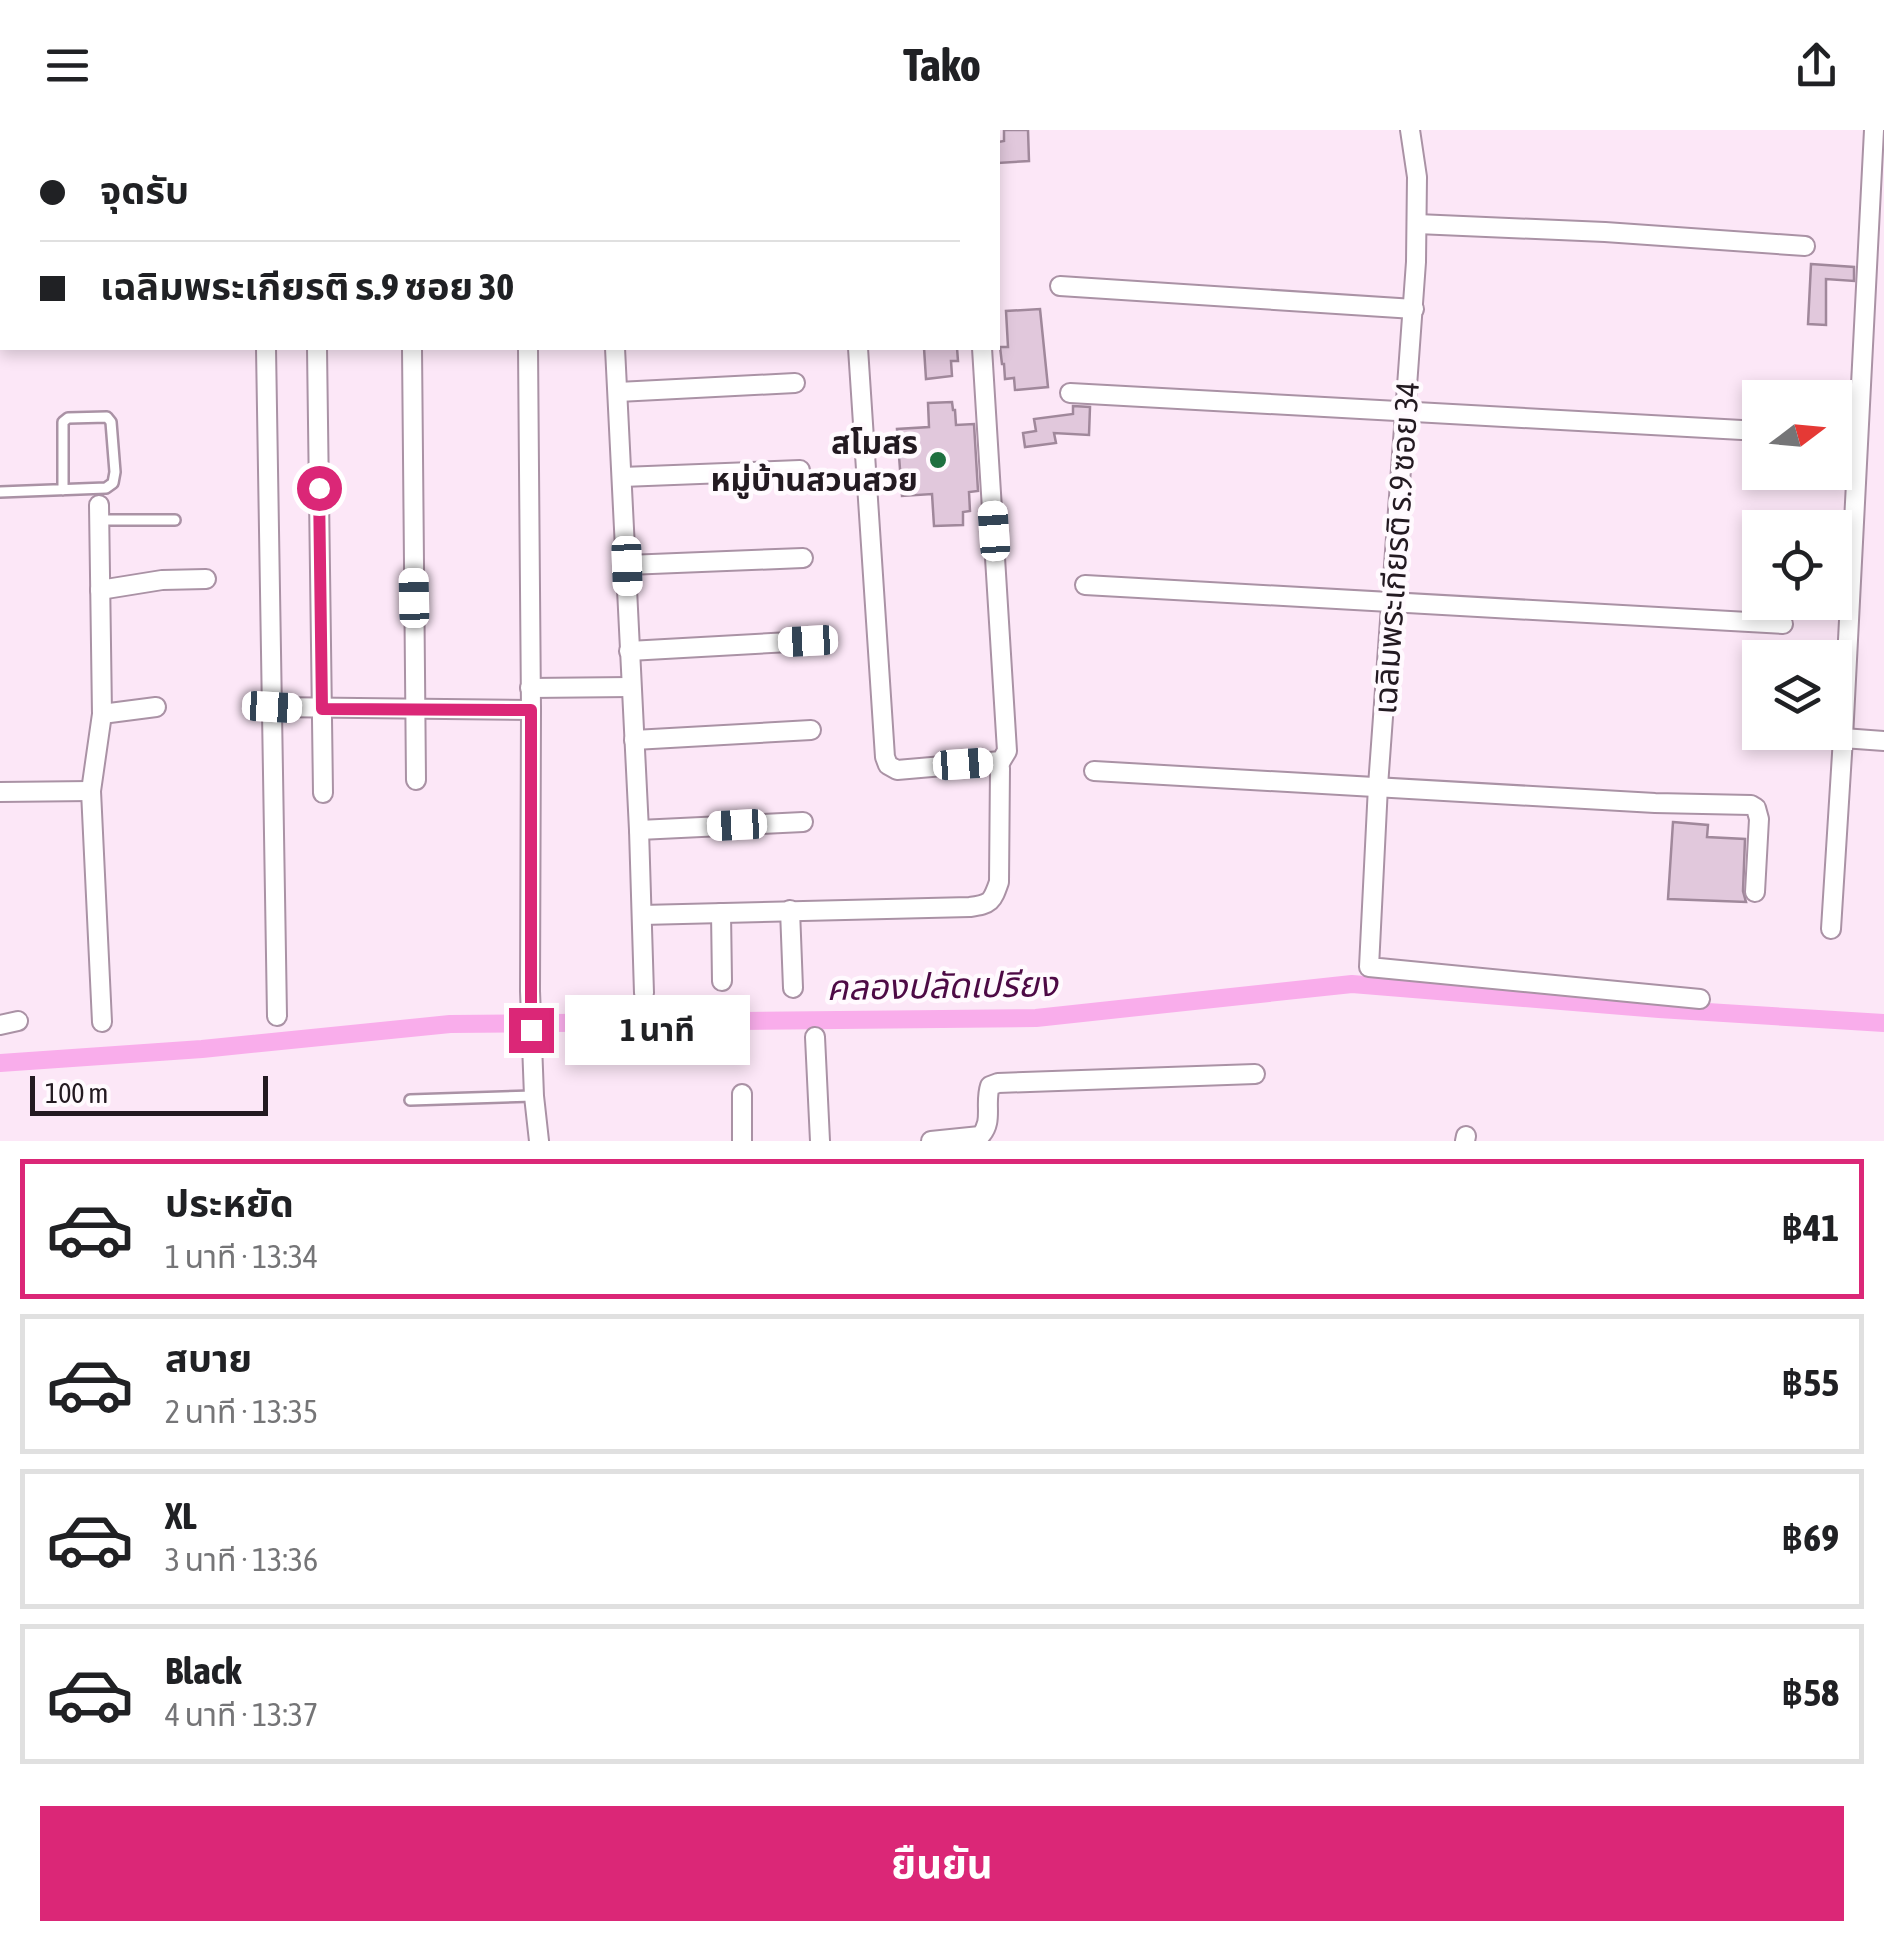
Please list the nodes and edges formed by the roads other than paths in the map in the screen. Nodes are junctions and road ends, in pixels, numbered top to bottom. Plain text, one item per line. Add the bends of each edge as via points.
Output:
1 (1410, 130) edge
2 (1874, 130) edge
3 (1417, 224) junction
4 (1805, 246) dead end
5 (1060, 286) dead end
6 (1414, 309) junction
7 (266, 350) edge
8 (317, 350) edge
9 (412, 350) edge
10 (528, 350) edge
11 (615, 350) edge
12 (858, 350) edge
13 (982, 350) edge
14 (795, 383) dead end
15 (618, 392) junction
16 (1070, 393) dead end
17 (1406, 412) junction
18 (1742, 430) edge
19 (800, 470) dead end
20 (622, 477) junction
21 (63, 490) junction
22 (0, 492) edge
23 (99, 512) joint
24 (175, 520) dead end
25 (803, 558) dead end
26 (627, 566) junction
27 (206, 578) dead end
28 (1085, 584) dead end
29 (100, 590) junction
30 (1391, 601) junction
31 (1783, 624) dead end
32 (1848, 640) edge
33 (808, 641) dead end
34 (629, 651) junction
35 (631, 687) junction
36 (530, 688) junction
37 (156, 707) dead end
38 (272, 707) junction
39 (415, 708) junction
40 (322, 709) junction
41 (531, 710) junction
42 (102, 714) junction
43 (810, 730) dead end
44 (1852, 739) edge
45 (634, 740) junction
46 (1884, 741) edge
47 (1842, 750) edge
48 (996, 762) junction
49 (1094, 771) dead end
50 (416, 780) dead end
51 (1378, 786) junction
52 (90, 791) junction
53 (0, 792) edge
54 (322, 793) dead end
55 (803, 822) dead end
56 (639, 830) junction
57 (1754, 892) dead end
58 (790, 910) junction
59 (721, 913) junction
60 (642, 915) junction
61 (1831, 929) dead end
62 (722, 981) dead end
63 (793, 988) dead end
64 (644, 993) dead end
65 (1700, 999) dead end
66 (277, 1016) dead end
67 (102, 1022) dead end
68 (816, 1037) dead end
69 (1255, 1074) dead end
70 (742, 1094) dead end
71 (534, 1096) junction
72 (410, 1100) dead end
73 (538, 1141) edge
74 (742, 1141) edge
75 (820, 1141) edge
76 (931, 1141) edge

1 - 3 street, เฉลิมพระเกียรติ ร.9 ซอย 34
2 - 32 street
3 - 4 street
3 - 6 street, เฉลิมพระเกียรติ ร.9 ซอย 34
5 - 6 street
6 - 17 street, เฉลิมพระเกียรติ ร.9 ซอย 34
7 - 38 street
8 - 40 street
9 - 39 street
10 - 36 street
11 - 15 street
12 - 48 street via 888,766
13 - 48 street via 1007,751
14 - 15 street
15 - 20 street
16 - 17 street
17 - 18 street
17 - 30 street, เฉลิมพระเกียรติ ร.9 ซอย 34
19 - 20 street
20 - 26 street
21 - 21 lane via 63,422 108,417 113,482
21 - 22 lane
23 - 24 lane
23 - 29 street
25 - 26 street
26 - 34 street
27 - 29 street
28 - 30 street
29 - 42 street
30 - 31 street
30 - 51 street, เฉลิมพระเกียรติ ร.9 ซอย 34
33 - 34 street
34 - 35 street
35 - 36 street
35 - 45 street
36 - 41 street
37 - 42 street
38 - 40 street
38 - 66 street
39 - 40 street
39 - 41 street
39 - 50 street
40 - 54 street
41 - 71 street
42 - 52 street
43 - 45 street
44 - 46 street
45 - 56 street
47 - 61 street
48 - 58 street via 999,882 993,899 970,907
49 - 51 street
51 - 57 street via 1751,805 1758,819
51 - 65 street, เฉลิมพระเกียรติ ร.9 ซอย 34 via 1369,967
52 - 53 street
52 - 67 street
55 - 56 street
56 - 60 street
58 - 59 street
58 - 63 street
59 - 60 street
59 - 62 street
60 - 64 street
68 - 75 street
69 - 76 street via 998,1083 990,1086 988,1122 980,1136
70 - 74 street
71 - 72 lane
71 - 73 street

